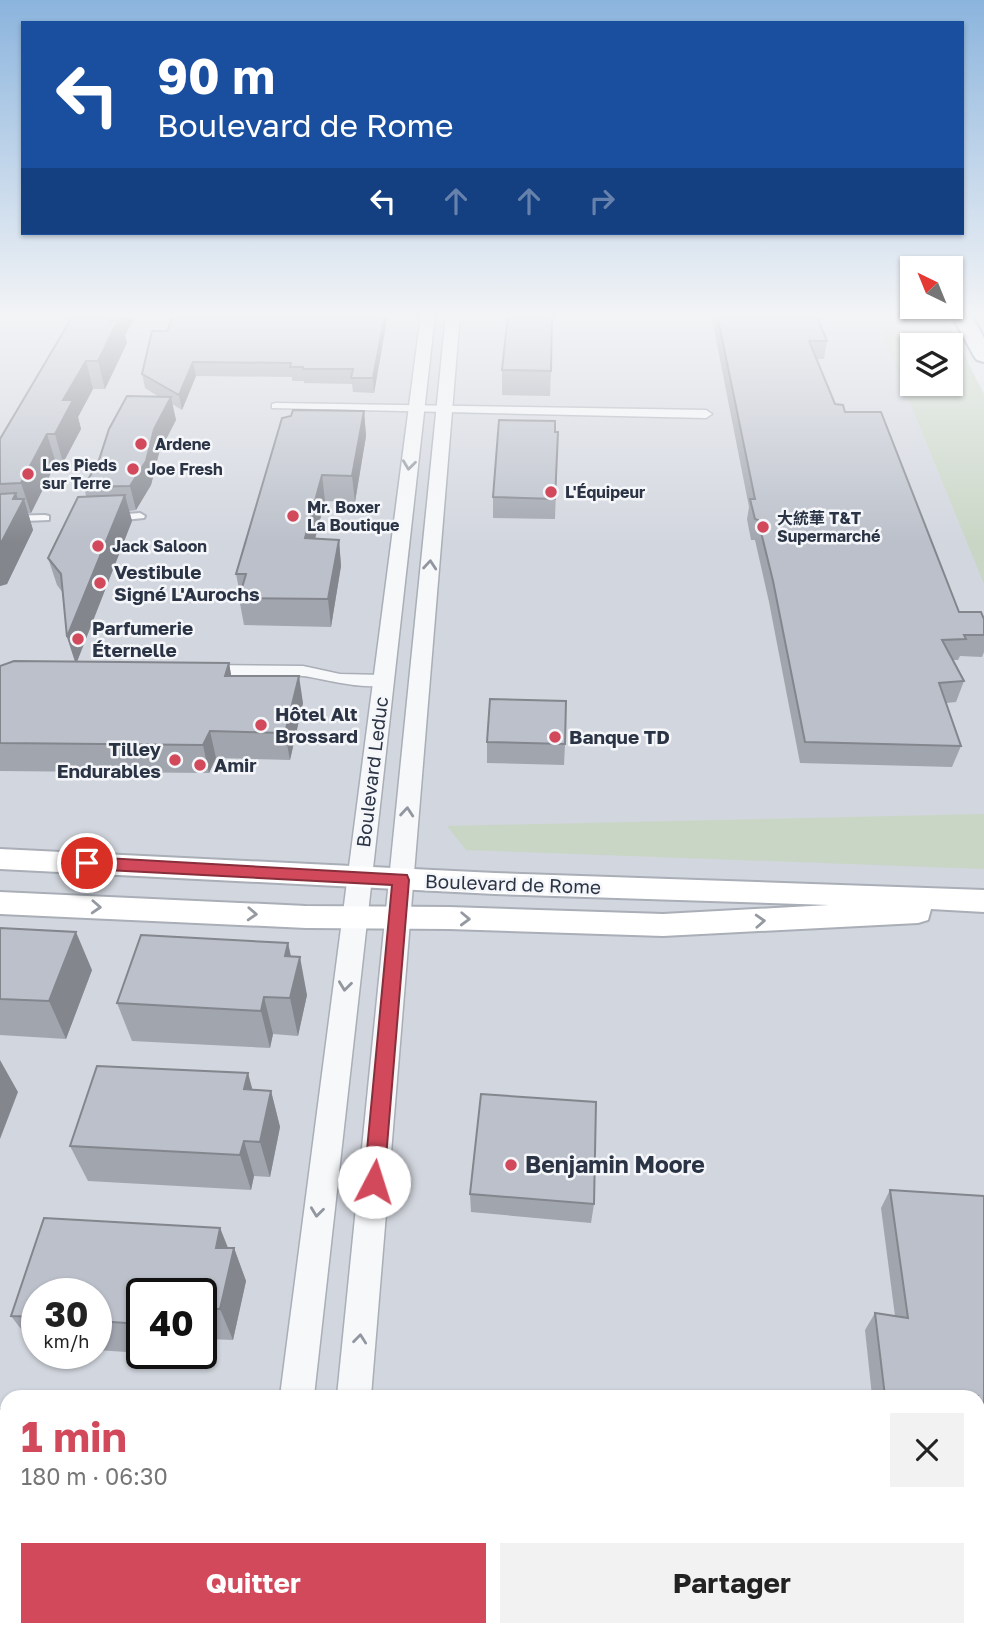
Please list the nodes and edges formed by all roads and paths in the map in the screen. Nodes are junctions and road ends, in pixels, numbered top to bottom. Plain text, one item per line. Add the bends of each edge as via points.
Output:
1 (419, 390) edge
2 (446, 390) edge
3 (276, 406) dead end
4 (417, 408) junction
5 (444, 409) junction
6 (706, 414) dead end
7 (140, 516) dead end
8 (45, 518) dead end
9 (102, 518) edge
10 (0, 519) edge
11 (199, 670) edge
12 (384, 680) junction
13 (0, 859) edge
14 (359, 877) junction
15 (401, 880) junction
16 (984, 901) edge
17 (0, 903) edge
18 (984, 907) edge
19 (353, 918) junction
20 (397, 918) junction
21 (298, 1390) edge
22 (355, 1390) edge

1 - 4 street, Boulevard Leduc
2 - 5 street, Boulevard Leduc
3 - 4 street
4 - 5 street
4 -> 12 street, Boulevard Leduc
5 - 6 street
15 -> 5 street, Boulevard Leduc
7 - 9 street
8 - 10 street
11 - 12 street via 303,671 340,679
12 - 14 street, Boulevard Leduc
13 - 14 main road, Boulevard de Rome
14 - 15 main road, Boulevard de Rome
14 - 19 street, Boulevard Leduc
15 - 16 main road, Boulevard de Rome
15 - 20 street, Boulevard Leduc
17 -> 19 main road, Boulevard de Rome
20 -> 18 main road, Boulevard de Rome via 663,925
19 - 20 main road, Boulevard de Rome
19 -> 21 street, Boulevard Leduc
22 -> 20 street, Boulevard Leduc

